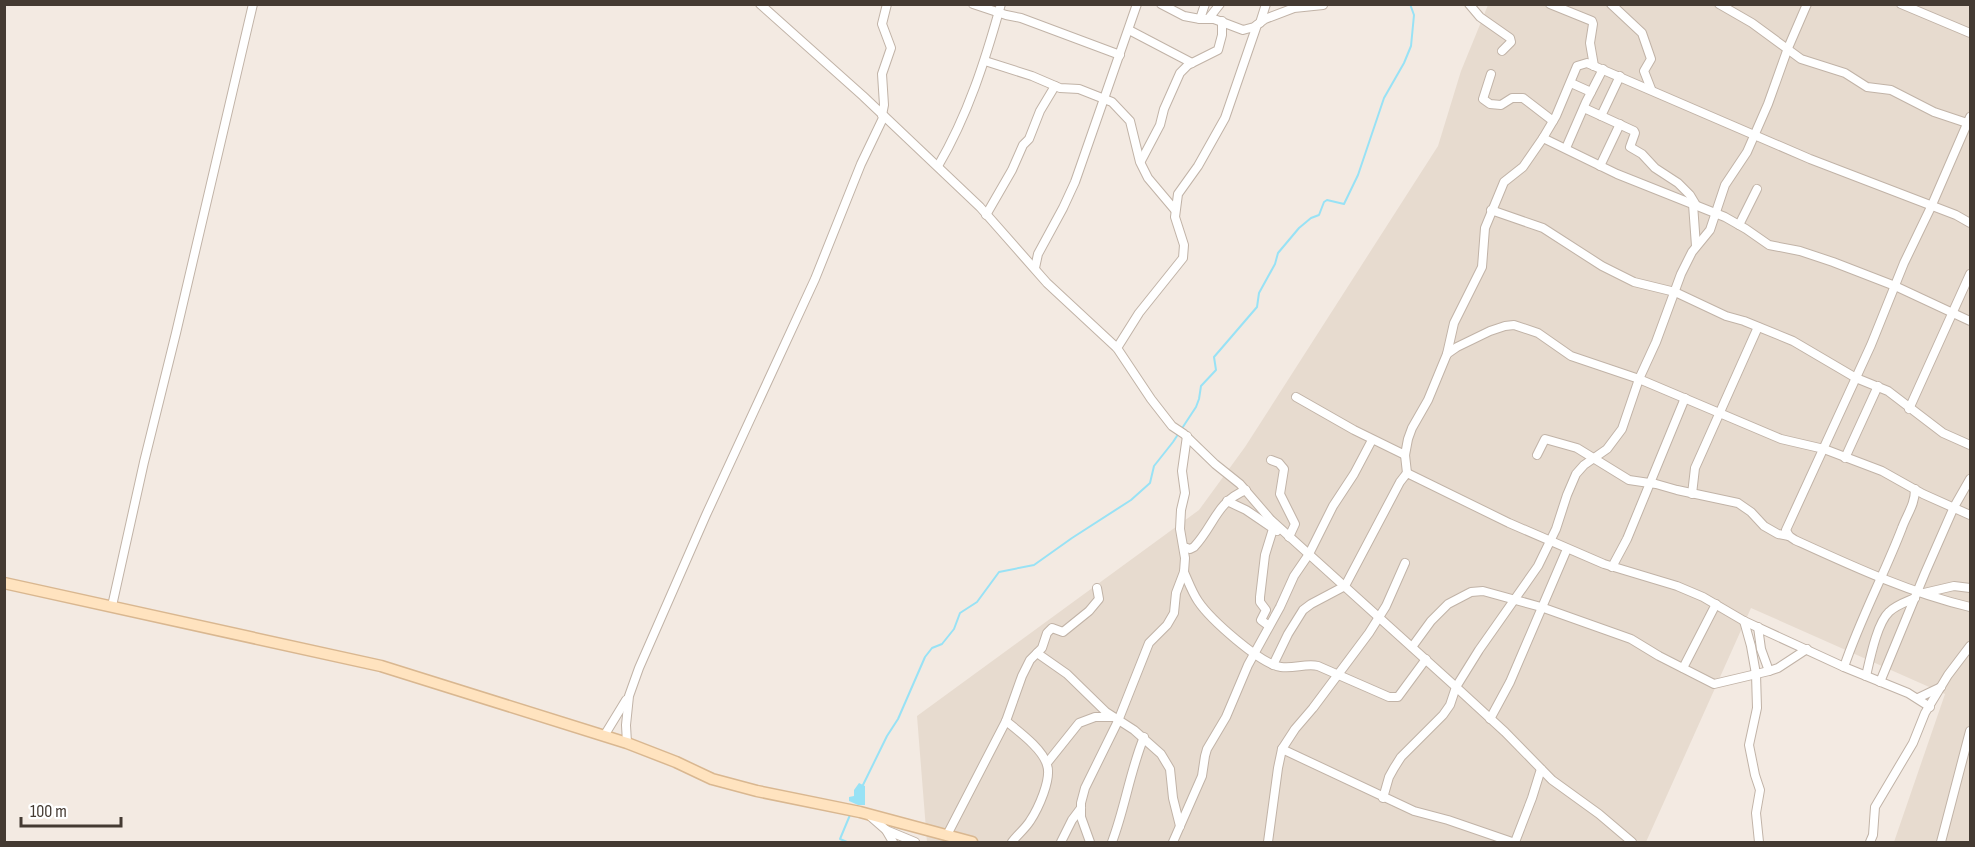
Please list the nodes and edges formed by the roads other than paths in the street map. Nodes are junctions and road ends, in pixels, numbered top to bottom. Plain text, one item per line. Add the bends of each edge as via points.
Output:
1 (253, 4) edge
2 (887, 4) edge
3 (973, 4) edge
4 (1137, 4) edge
5 (1161, 4) edge
6 (1205, 4) edge
7 (1220, 4) edge
8 (1469, 4) edge
9 (1550, 4) edge
10 (1611, 4) edge
11 (1719, 4) edge
12 (1807, 4) edge
13 (1901, 4) edge
14 (1323, 5) edge
15 (763, 6) edge
16 (1262, 6) edge
17 (1000, 9) edge
18 (1209, 18) junction
19 (1200, 19) junction
20 (1222, 21) junction
21 (1259, 24) junction
22 (1129, 30) junction
23 (1971, 33) edge
24 (1788, 48) junction
25 (1502, 51) dead end
26 (1120, 55) junction
27 (985, 61) junction
28 (1192, 63) junction
29 (1594, 66) junction
30 (1603, 69) junction
31 (1491, 74) dead end
32 (1620, 76) junction
33 (1571, 82) junction
34 (1054, 86) junction
35 (1651, 90) junction
36 (1591, 92) junction
37 (1103, 98) junction
38 (1584, 108) junction
39 (883, 116) junction
40 (1601, 116) junction
41 (1553, 121) junction
42 (1970, 122) edge
43 (1620, 124) junction
44 (1753, 135) junction
45 (1543, 138) junction
46 (1566, 148) junction
47 (1140, 162) junction
48 (938, 166) junction
49 (1600, 166) junction
50 (1757, 189) dead end
51 (1695, 205) junction
52 (1932, 207) junction
53 (1175, 210) junction
54 (1491, 210) junction
55 (1715, 212) junction
56 (986, 214) junction
57 (1971, 223) edge
58 (1739, 225) junction
59 (1696, 246) junction
60 (1038, 254) junction
61 (1025, 259) junction
62 (1035, 268) junction
63 (1971, 274) edge
64 (1895, 286) junction
65 (1675, 292) junction
66 (1952, 312) junction
67 (1971, 321) edge
68 (1758, 327) junction
69 (1117, 348) junction
70 (1447, 354) junction
71 (1856, 378) junction
72 (1639, 379) junction
73 (1878, 386) junction
74 (1296, 397) dead end
75 (1685, 398) junction
76 (1910, 409) junction
77 (1719, 413) junction
78 (1182, 433) junction
79 (1372, 440) junction
80 (1971, 445) edge
81 (1824, 449) junction
82 (1405, 455) junction
83 (1537, 455) dead end
84 (1596, 458) junction
85 (1845, 458) junction
86 (1271, 460) dead end
87 (1407, 473) junction
88 (1971, 478) edge
89 (1649, 483) junction
90 (1915, 489) junction
91 (1246, 490) junction
92 (1692, 494) junction
93 (1227, 501) junction
94 (1954, 507) junction
95 (1971, 515) edge
96 (1272, 529) junction
97 (1287, 535) junction
98 (1788, 536) junction
99 (1551, 542) junction
100 (1184, 547) junction
101 (1567, 549) junction
102 (1309, 555) junction
103 (1405, 563) dead end
104 (1612, 567) junction
105 (1184, 572) junction
106 (1882, 578) junction
107 (4, 583) edge
108 (1345, 586) junction
109 (1970, 586) edge
110 (1096, 588) dead end
111 (1919, 594) junction
112 (1515, 601) junction
113 (1716, 604) junction
114 (112, 606) junction
115 (1971, 607) edge
116 (1541, 608) junction
117 (1379, 617) junction
118 (1744, 621) junction
119 (1269, 626) junction
120 (1758, 627) junction
121 (1971, 646) edge
122 (1412, 647) junction
123 (1807, 649) junction
124 (1037, 653) junction
125 (1254, 653) junction
126 (1426, 659) junction
127 (1273, 665) junction
128 (1844, 667) junction
129 (1683, 668) junction
130 (1769, 671) junction
131 (1756, 674) junction
132 (1339, 675) junction
133 (1866, 676) junction
134 (1880, 682) junction
135 (1456, 687) junction
136 (1941, 687) junction
137 (629, 696) junction
138 (1918, 698) junction
139 (1930, 707) junction
140 (1490, 718) junction
141 (1116, 719) junction
142 (1006, 722) junction
143 (1971, 731) edge
144 (604, 736) junction
145 (1144, 737) junction
146 (627, 743) junction
147 (1282, 749) junction
148 (1047, 763) junction
149 (1541, 769) junction
150 (1383, 798) junction
151 (1081, 808) junction
152 (864, 813) junction
153 (1180, 826) junction
154 (886, 830) junction
155 (947, 835) junction
156 (893, 843) edge
157 (915, 843) edge
158 (972, 843) edge
159 (1012, 843) edge
160 (1061, 843) edge
161 (1090, 843) edge
162 (1112, 843) edge
163 (1173, 843) edge
164 (1268, 843) edge
165 (1513, 843) edge
166 (1632, 843) edge
167 (1759, 843) edge
168 (1870, 843) edge
169 (1941, 843) edge

1 - 114 street
2 - 39 street via 882,24 891,48 882,74
3 - 17 street
4 - 22 street
5 - 19 street
6 - 19 street
7 - 18 street
8 - 25 street via 1510,38
9 - 29 street via 1592,21
10 - 35 street via 1642,33 1651,59 1644,71
11 - 24 street
12 - 24 street
13 - 23 street
14 - 21 street via 1294,8
15 - 39 street
16 - 21 street
17 - 26 street
17 - 27 street
18 - 19 street
18 - 20 street
20 - 21 street via 1243,30
20 - 28 street via 1218,50
21 - 53 street via 1225,118 1178,194
22 - 26 street
22 - 28 street
24 - 42 street via 1802,59 1845,73 1867,87 1891,90 1928,110
24 - 44 street
26 - 37 street
27 - 34 street
27 - 48 street via 963,120
28 - 47 street via 1178,76 1160,125
29 - 30 street
29 - 33 street via 1577,66
30 - 32 street
30 - 36 street
31 - 41 street via 1483,95 1485,102 1501,105 1512,98 1523,98
32 - 35 street
32 - 40 street
33 - 36 street
33 - 41 street
34 - 37 street via 1079,89
34 - 56 street
35 - 44 street
36 - 38 street
37 - 47 street via 1116,105 1130,121
37 - 60 street via 1075,182
38 - 40 street
38 - 46 street
39 - 48 street
39 - 137 street via 815,279 662,614
40 - 43 street
41 - 45 street
42 - 52 street
43 - 49 street
43 - 51 street via 1635,133 1630,147 1678,183
44 - 52 street
44 - 55 street
45 - 46 street
45 - 54 street via 1523,167 1504,182
46 - 49 street
47 - 53 street via 1155,188
48 - 56 street
49 - 51 street
50 - 58 street
51 - 55 street
51 - 59 street
52 - 57 street
52 - 64 street
53 - 69 street via 1184,245 1183,258
54 - 65 street via 1543,228 1634,282
54 - 70 street via 1483,239 1482,267 1454,323
55 - 58 street
55 - 59 street via 1710,230
56 - 61 street
58 - 64 street via 1769,245 1817,256
59 - 65 street
60 - 61 street
60 - 62 street
61 - 62 street
62 - 69 street
63 - 66 street
64 - 66 street
64 - 71 street
65 - 68 street
65 - 72 street
66 - 67 street
66 - 76 street
68 - 71 street via 1803,346
68 - 77 street
69 - 78 street via 1151,399
70 - 72 street via 1490,331 1514,325 1538,333 1571,356
70 - 82 street via 1412,428
71 - 73 street
71 - 81 street
72 - 75 street
72 - 84 street via 1622,429
73 - 76 street
73 - 85 street
74 - 79 street
75 - 77 street
75 - 89 street
76 - 80 street via 1943,433
77 - 81 street via 1781,439
77 - 92 street via 1695,468
78 - 91 street
78 - 100 street via 1185,493 1180,529
79 - 82 street
79 - 102 street
81 - 85 street
81 - 98 street via 1786,530
82 - 87 street
83 - 84 street via 1543,440 1549,438
84 - 89 street via 1618,475
84 - 99 street via 1576,474
85 - 90 street via 1882,471
86 - 97 street via 1284,470 1280,494 1295,524
87 - 99 street
87 - 108 street
88 - 94 street
89 - 92 street
89 - 104 street
90 - 94 street
90 - 106 street via 1913,505
91 - 93 street
91 - 97 street
92 - 98 street via 1745,506 1771,531
93 - 96 street
93 - 100 street via 1194,547
94 - 95 street
94 - 111 street
96 - 97 street
96 - 119 street via 1264,555 1260,597 1266,610 1262,621
97 - 102 street
98 - 106 street
99 - 101 street
99 - 112 street
100 - 105 street
101 - 104 street
101 - 116 street
102 - 108 street
102 - 119 street
103 - 117 street
104 - 113 street via 1677,586
105 - 125 street via 1201,605
105 - 141 street via 1174,613 1149,643
106 - 111 street
106 - 128 street
107 - 114 street
108 - 117 street
108 - 127 street via 1303,610
109 - 111 street via 1944,587
110 - 124 street via 1099,598 1095,605 1064,632 1052,627
111 - 115 street
111 - 133 street via 1886,615
111 - 134 street
112 - 116 street
112 - 122 street via 1471,592 1442,609
112 - 135 street
113 - 118 street
113 - 129 street
114 - 144 street via 381,666
116 - 129 street via 1631,639
116 - 140 street via 1510,682
117 - 122 street
117 - 132 street
118 - 120 street
118 - 131 street
119 - 125 street
120 - 123 street
120 - 130 street
121 - 136 street
122 - 126 street
123 - 128 street
123 - 130 street
124 - 141 street
124 - 142 street via 1022,676
125 - 127 street
125 - 153 street via 1226,717 1207,748 1202,776
126 - 132 street via 1398,697 1389,698
126 - 135 street
127 - 132 street via 1311,664
128 - 133 street
129 - 131 street via 1714,684
130 - 131 street
131 - 167 street via 1757,708 1749,745 1760,790 1756,813
132 - 147 street
133 - 134 street
134 - 138 street
135 - 140 street
135 - 150 street via 1443,716 1401,757
136 - 138 street
136 - 139 street
137 - 144 street
137 - 146 street
138 - 139 street
139 - 168 street via 1875,807
140 - 149 street
141 - 145 street
141 - 148 street via 1095,717 1079,723
141 - 151 street via 1085,788
142 - 148 street
142 - 155 street
143 - 169 street
144 - 146 street
145 - 153 street via 1170,770
145 - 162 street
146 - 152 street via 712,779
147 - 150 street
147 - 164 street
148 - 159 street via 1041,799
149 - 165 street
149 - 166 street
150 - 165 street
151 - 160 street
151 - 161 street
152 - 154 street
152 - 155 street
153 - 163 street
154 - 156 street
154 - 157 street
155 - 158 street

